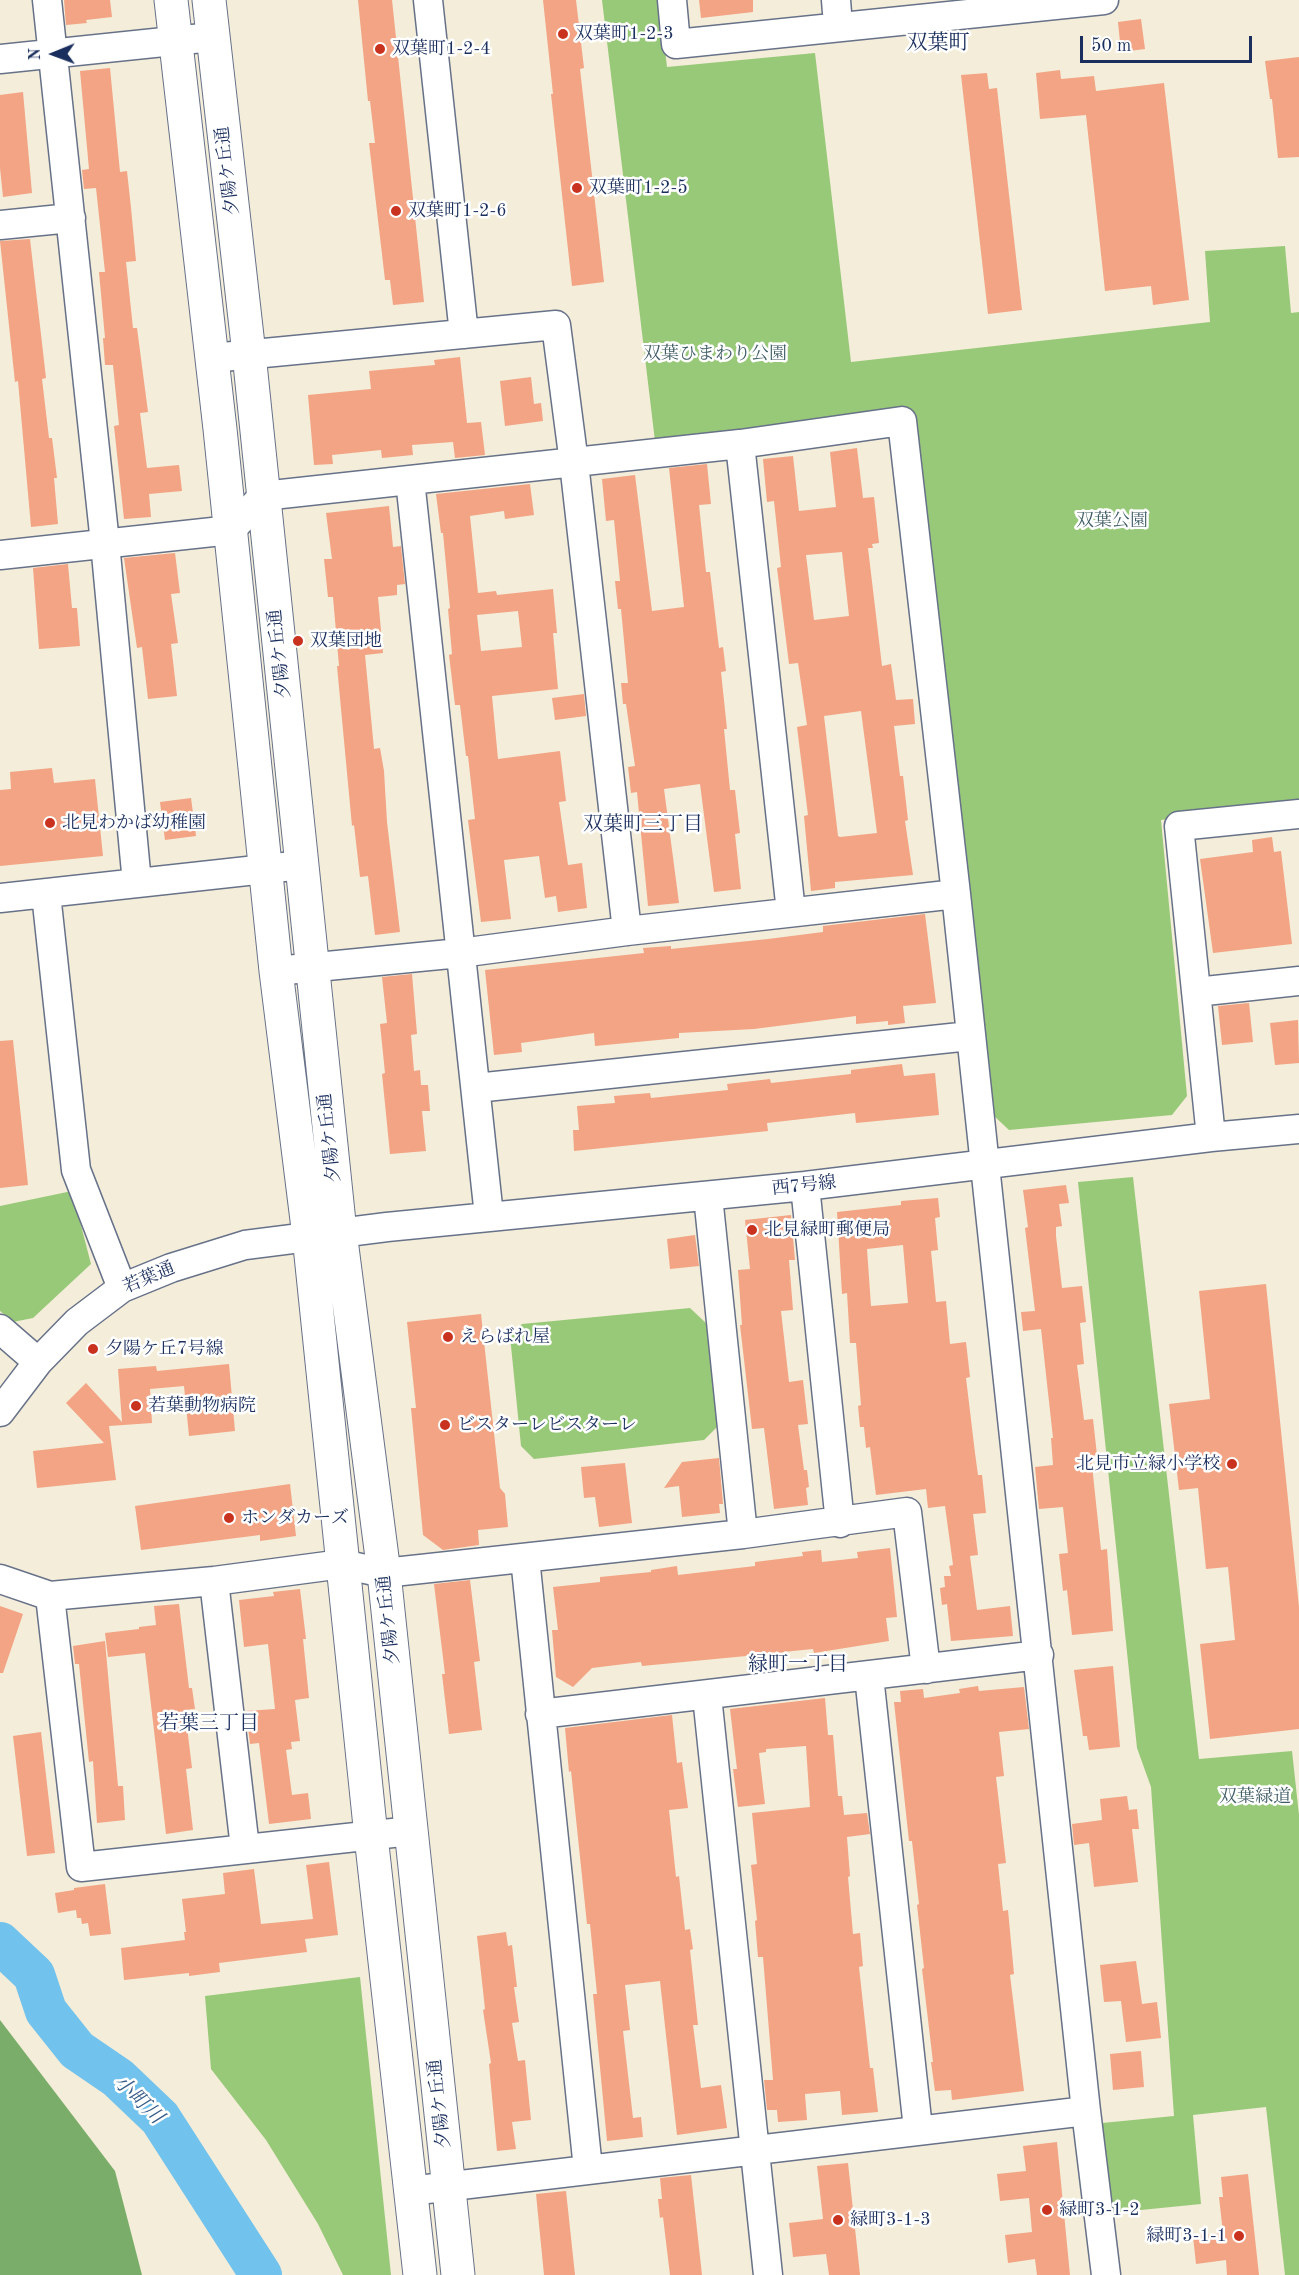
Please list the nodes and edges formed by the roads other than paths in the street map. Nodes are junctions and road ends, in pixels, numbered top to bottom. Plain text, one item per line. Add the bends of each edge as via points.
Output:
1 (47, 0) edge
2 (171, 0) edge
3 (209, 0) edge
4 (428, 0) edge
5 (672, 0) edge
6 (1104, 0) edge
7 (994, 6) edge
8 (837, 13) edge
9 (212, 37) junction
10 (176, 39) junction
11 (53, 53) junction
12 (0, 59) edge
13 (71, 218) junction
14 (0, 225) edge
15 (464, 334) junction
16 (249, 354) junction
17 (212, 358) junction
18 (740, 444) junction
19 (574, 463) junction
20 (410, 480) junction
21 (264, 496) junction
22 (231, 530) junction
23 (105, 543) junction
24 (0, 555) edge
25 (1299, 814) edge
26 (302, 865) junction
27 (265, 869) junction
28 (137, 883) junction
29 (46, 894) junction
30 (956, 894) junction
31 (0, 898) edge
32 (790, 912) junction
33 (627, 931) junction
34 (460, 953) junction
35 (312, 967) junction
36 (276, 971) junction
37 (1299, 981) edge
38 (1196, 992) junction
39 (970, 1036) junction
40 (476, 1088) junction
41 (1299, 1129) edge
42 (1211, 1137) junction
43 (984, 1164) junction
44 (805, 1186) junction
45 (708, 1196) junction
46 (489, 1216) junction
47 (325, 1234) junction
48 (122, 1288) junction
49 (0, 1329) edge
50 (38, 1362) junction
51 (0, 1412) edge
52 (840, 1523) junction
53 (743, 1534) junction
54 (525, 1558) junction
55 (342, 1564) junction
56 (384, 1574) junction
57 (0, 1579) edge
58 (214, 1581) junction
59 (50, 1596) junction
60 (1039, 1655) junction
61 (926, 1669) junction
62 (869, 1676) junction
63 (706, 1696) junction
64 (540, 1714) junction
65 (411, 1831) junction
66 (371, 1836) junction
67 (245, 1848) junction
68 (1086, 2110) junction
69 (918, 2129) junction
70 (753, 2149) junction
71 (588, 2169) junction
72 (449, 2186) junction
73 (410, 2191) junction
74 (420, 2275) edge
75 (458, 2275) edge
76 (768, 2275) edge
77 (1106, 2275) edge

1 - 11 street
2 - 10 main road, 夕陽ケ丘通
3 - 9 main road, 夕陽ケ丘通
4 - 15 street
5 - 8 street via 676,44
6 - 7 street
7 - 8 street
9 - 10 street
9 - 16 main road, 夕陽ケ丘通
10 - 11 street
10 - 17 main road, 夕陽ケ丘通
11 - 12 street
11 - 13 street
13 - 14 street
13 - 23 street
15 - 16 street
15 - 19 street via 556,325
16 - 17 street
16 - 21 main road, 夕陽ケ丘通
17 - 22 main road, 夕陽ケ丘通
18 - 19 street
18 - 30 street via 902,422
18 - 32 street
19 - 20 street
19 - 33 street
20 - 21 street
20 - 34 street
21 - 22 street
21 - 26 main road, 夕陽ケ丘通
22 - 23 street
22 - 27 main road, 夕陽ケ丘通
23 - 24 street
23 - 28 street
25 - 38 street via 1179,826
26 - 27 street
26 - 35 main road, 夕陽ケ丘通
27 - 28 street
27 - 36 main road, 夕陽ケ丘通
28 - 29 street
29 - 31 street
29 - 48 street via 76,1170
30 - 32 street
30 - 39 street
32 - 33 street
33 - 34 street
34 - 35 street
34 - 40 street
35 - 36 street
35 - 47 main road, 夕陽ケ丘通
36 - 47 main road, 夕陽ケ丘通
37 - 38 street
38 - 42 street
39 - 40 street
39 - 43 street
40 - 46 street
41 - 42 street, 西7号線
42 - 43 street, 西7号線
43 - 44 street, 西7号線
43 - 60 street
44 - 45 street, 西7号線
44 - 52 street
45 - 46 street, 西7号線
45 - 53 street
46 - 47 street, 西7号線
47 - 48 street, 若葉通 via 245,1245
47 - 55 main road, 夕陽ケ丘通
47 - 56 main road, 夕陽ケ丘通
48 - 50 street, 若葉通 via 77,1322
49 - 50 street
50 - 51 street, 若葉通
52 - 53 street
52 - 61 street via 908,1512
53 - 54 street
54 - 56 street
54 - 64 street
55 - 56 street
55 - 58 street
55 - 66 main road, 夕陽ケ丘通
56 - 65 main road, 夕陽ケ丘通
57 - 59 street
58 - 59 street
58 - 67 street
59 - 67 street via 81,1867
60 - 61 street
60 - 68 street
61 - 62 street
62 - 63 street
62 - 69 street
63 - 64 street
63 - 70 street
64 - 71 street
65 - 66 street
65 - 72 main road, 夕陽ケ丘通
66 - 67 street
66 - 73 main road, 夕陽ケ丘通
68 - 69 street
68 - 77 street
69 - 70 street
70 - 71 street
70 - 76 street
71 - 72 street
72 - 73 street
72 - 75 main road, 夕陽ケ丘通
73 - 74 main road, 夕陽ケ丘通

